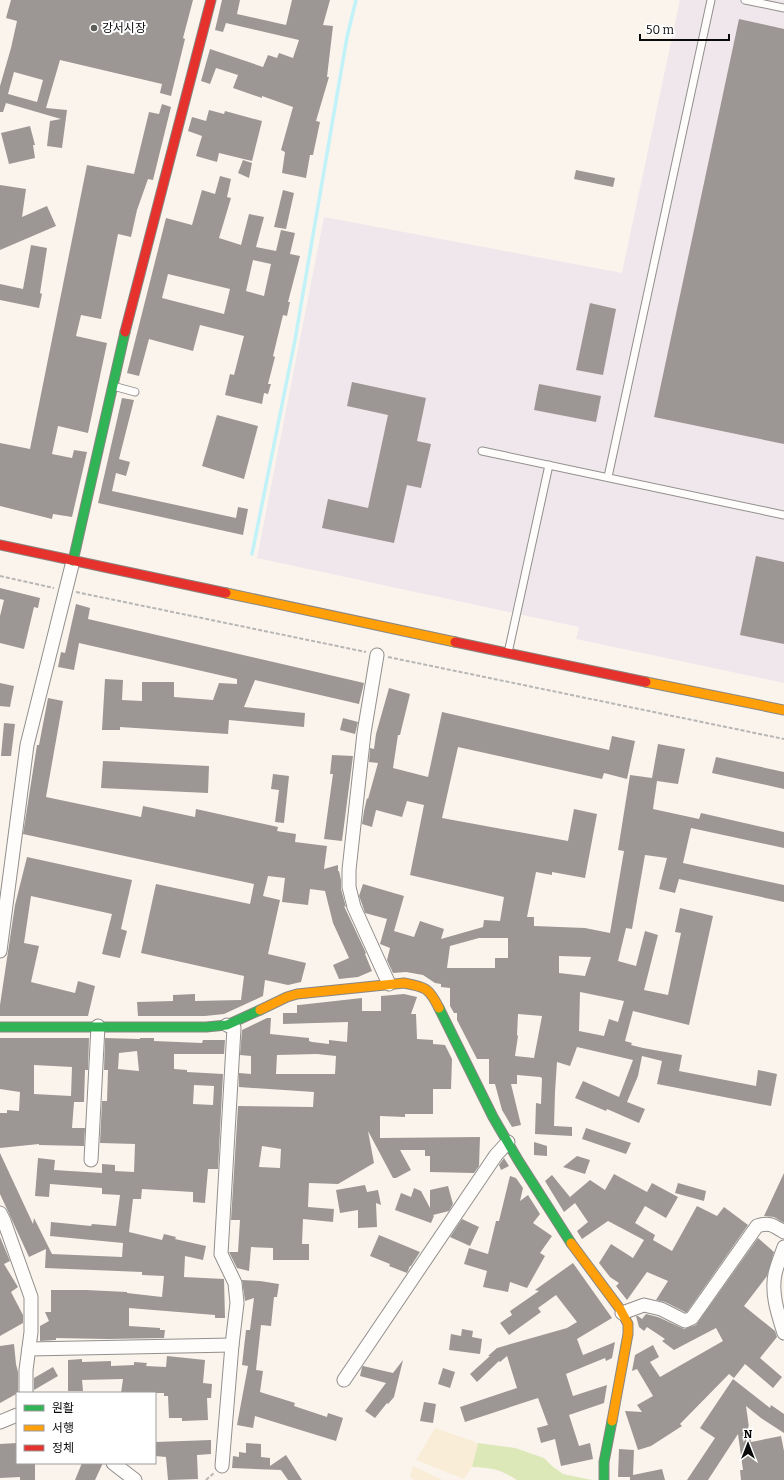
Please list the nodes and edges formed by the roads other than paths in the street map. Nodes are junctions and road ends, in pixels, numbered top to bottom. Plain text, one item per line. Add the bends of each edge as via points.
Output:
1 (211, 0) edge
2 (711, 0) edge
3 (745, 0) edge
4 (784, 8) edge
5 (113, 386) junction
6 (135, 392) dead end
7 (482, 451) dead end
8 (549, 465) junction
9 (608, 478) junction
10 (784, 515) edge
11 (0, 545) edge
12 (73, 561) junction
13 (508, 653) junction
14 (377, 655) road end
15 (784, 710) edge
16 (0, 951) edge
17 (389, 984) junction
18 (227, 1025) junction
19 (98, 1026) junction
20 (0, 1027) edge
21 (508, 1142) junction
22 (91, 1160) dead end
23 (0, 1213) edge
24 (784, 1232) edge
25 (784, 1247) edge
26 (622, 1313) junction
27 (784, 1333) edge
28 (232, 1345) junction
29 (29, 1349) junction
30 (344, 1380) dead end
31 (26, 1392) edge
32 (16, 1415) edge
33 (0, 1422) edge
34 (114, 1464) edge
35 (222, 1466) dead end
36 (135, 1480) edge
37 (604, 1480) edge

1 - 5 street
2 - 9 lane
3 - 4 lane
5 - 6 lane
5 - 12 street
7 - 8 lane
8 - 9 lane
8 - 13 lane
9 - 10 lane
11 - 12 street
12 - 13 street
12 - 16 street via 27,745
13 - 15 street
14 - 17 street via 364,733 349,887 354,907
17 - 18 street via 297,994
17 - 21 street via 404,982 421,986 432,994
18 - 19 street
18 - 28 street via 234,1028 221,1254 235,1283 237,1302
19 - 20 street
19 - 22 street
21 - 26 street via 570,1241
21 - 30 street via 496,1155
23 - 29 street via 31,1297
24 - 26 street via 770,1224 757,1226 692,1318 685,1321 661,1309 644,1306
25 - 27 street via 776,1273 774,1292
26 - 37 street via 628,1324 628,1334 604,1462
28 - 29 street
28 - 35 street
29 - 31 street
32 - 33 street
34 - 36 street

